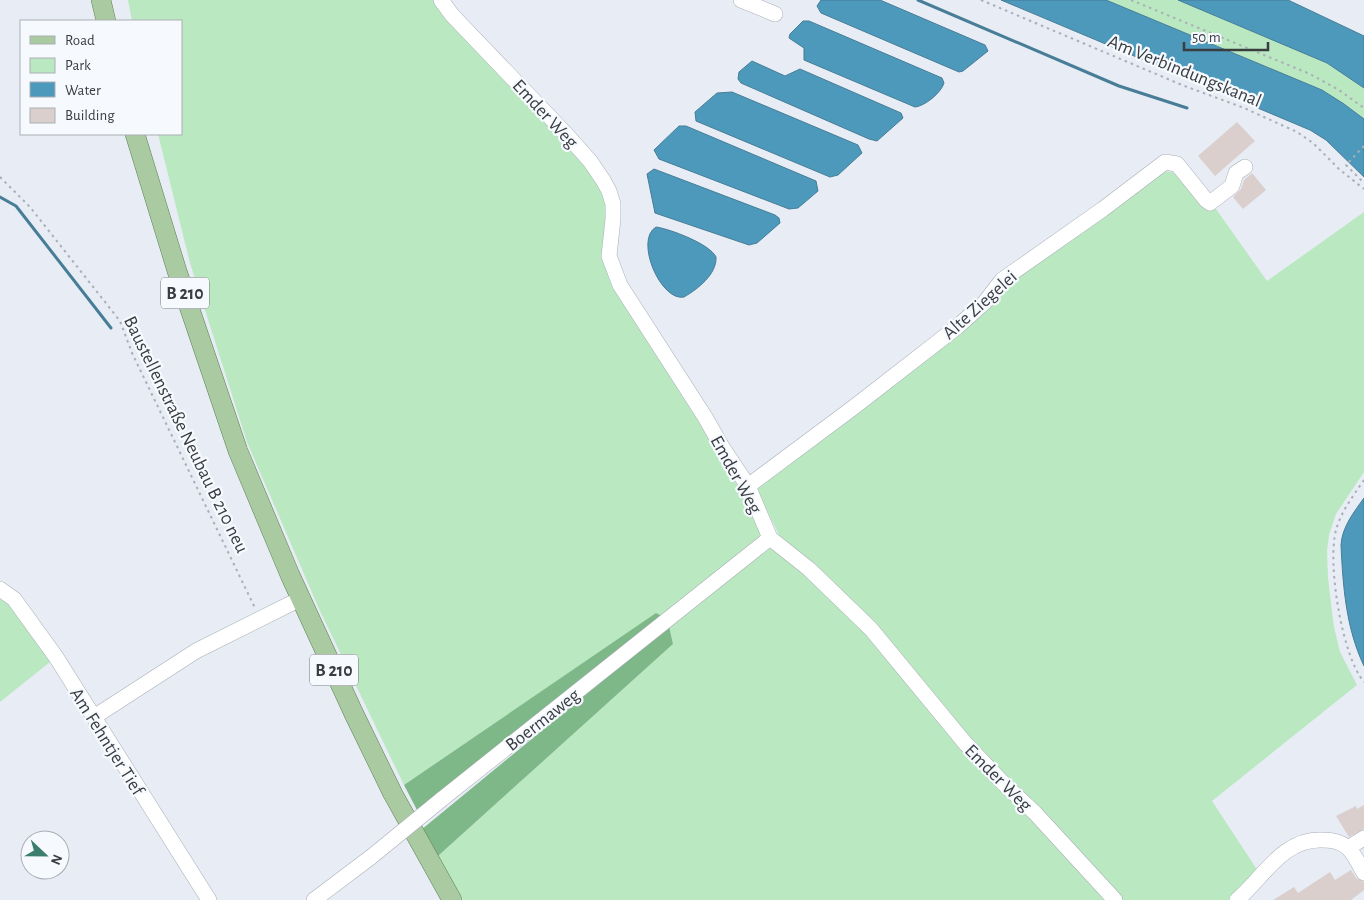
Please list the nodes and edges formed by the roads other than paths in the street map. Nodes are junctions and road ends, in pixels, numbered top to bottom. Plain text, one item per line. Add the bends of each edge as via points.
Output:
1 (101, 0) edge
2 (441, 0) edge
3 (741, 0) edge
4 (775, 14) dead end
5 (106, 20) edge
6 (135, 135) edge
7 (1245, 167) dead end
8 (748, 486) junction
9 (770, 538) junction
10 (0, 589) edge
11 (302, 598) junction
12 (94, 717) junction
13 (1364, 838) edge
14 (1348, 848) junction
15 (1364, 873) edge
16 (209, 900) edge
17 (314, 900) edge
18 (452, 900) edge
19 (1115, 900) edge
20 (1237, 900) edge

1 - 5 main road
2 - 8 street, Emder Weg via 566,134 604,180 613,204 609,256 620,285
3 - 4 street
6 - 11 main road, B 210 via 228,424
7 - 8 street, Alte Ziegelei via 1236,173 1232,186 1208,203 1177,164 1165,162 1002,280 985,302 957,326
8 - 9 street, Emder Weg
9 - 17 street, Boermaweg, bridge
9 - 19 street, Emder Weg via 809,569 871,629 965,743
10 - 12 street, Am Fehntjer Tief via 14,599
11 - 12 street via 196,651
11 - 18 main road, B 210 via 393,794
12 - 16 street, Am Fehntjer Tief
13 - 14 street
14 - 15 street
14 - 20 street via 1330,840 1304,842 1288,850 1266,869

